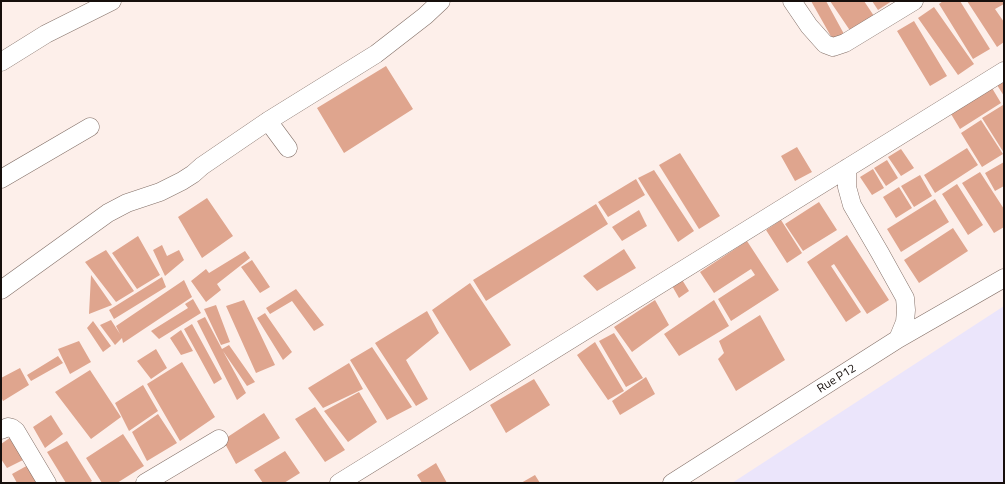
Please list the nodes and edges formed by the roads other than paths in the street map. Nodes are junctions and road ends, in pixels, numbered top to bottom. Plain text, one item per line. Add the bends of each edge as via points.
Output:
1 (112, 1) edge
2 (441, 1) edge
3 (792, 1) edge
4 (914, 1) edge
5 (1, 62) edge
6 (1004, 71) edge
7 (268, 120) junction
8 (90, 127) dead end
9 (288, 148) dead end
10 (847, 168) junction
11 (1, 179) edge
12 (1004, 278) edge
13 (1, 290) edge
14 (898, 340) junction
15 (1, 430) edge
16 (219, 439) dead end
17 (47, 483) edge
18 (145, 483) edge
19 (339, 483) edge
20 (672, 483) edge

1 - 5 street via 46,34
2 - 7 street via 376,54
3 - 4 street via 825,44 833,47 845,43
6 - 10 street
7 - 9 street
7 - 13 street via 182,181 108,213
8 - 11 street
10 - 14 street via 847,187 852,205 905,298 905,322
10 - 19 street
12 - 14 street, Rue P12
14 - 20 street, Rue P12
15 - 17 street via 8,427 16,431
16 - 18 street

